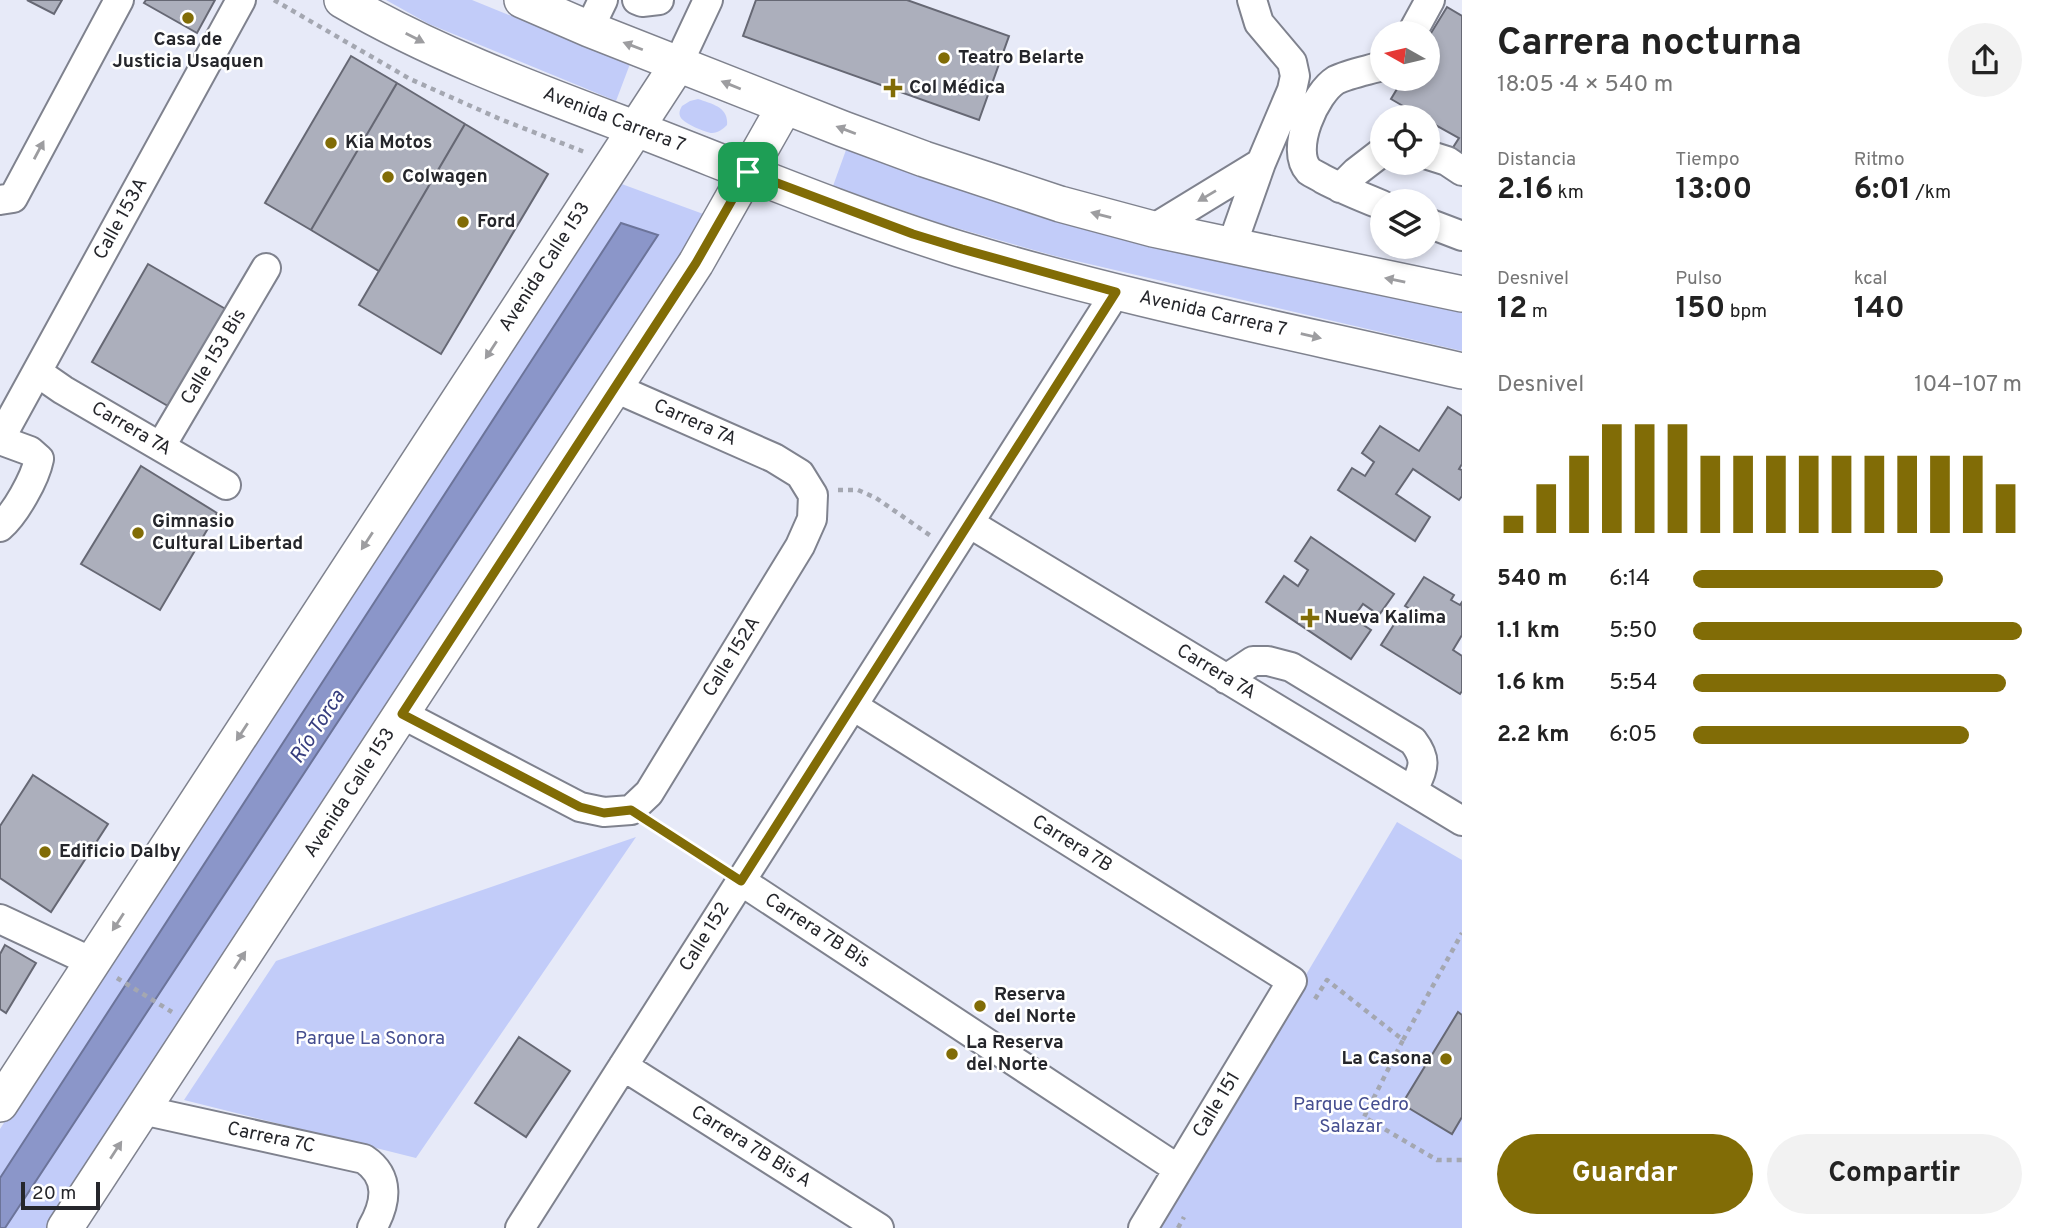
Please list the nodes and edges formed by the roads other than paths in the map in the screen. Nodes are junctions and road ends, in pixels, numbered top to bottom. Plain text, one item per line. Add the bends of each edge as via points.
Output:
1 (119, 0) edge
2 (241, 0) edge
3 (342, 0) edge
4 (522, 0) edge
5 (637, 0) edge
6 (659, 0) edge
7 (1228, 0) edge
8 (1430, 0) edge
9 (700, 3) edge
10 (1256, 11) edge
11 (596, 14) edge
12 (1419, 21) edge
13 (678, 64) junction
14 (1370, 70) edge
15 (785, 106) junction
16 (635, 129) junction
17 (1440, 159) edge
18 (1370, 161) edge
19 (1261, 163) junction
20 (1462, 171) edge
21 (748, 172) junction
22 (1340, 188) junction
23 (0, 200) edge
24 (1370, 200) edge
25 (1440, 228) edge
26 (1153, 229) junction
27 (1462, 236) edge
28 (1232, 246) junction
29 (267, 268) dead end
30 (1116, 292) junction
31 (1462, 293) edge
32 (1462, 371) edge
33 (37, 372) junction
34 (615, 388) junction
35 (0, 439) edge
36 (161, 446) junction
37 (226, 485) dead end
38 (813, 495) joint
39 (970, 523) junction
40 (0, 527) edge
41 (1226, 679) junction
42 (853, 706) junction
43 (402, 714) junction
44 (1413, 791) junction
45 (1462, 821) edge
46 (741, 881) junction
47 (0, 919) edge
48 (92, 962) junction
49 (1292, 981) joint
50 (623, 1066) junction
51 (0, 1104) edge
52 (142, 1110) junction
53 (1178, 1169) junction
54 (65, 1228) edge
55 (372, 1228) edge
56 (520, 1228) edge
57 (879, 1228) edge
58 (1143, 1228) edge

23 -> 1 street via 13,198
2 - 33 street, Calle 153A
3 -> 16 main road, Avenida Carrera 7 via 446,54
4 - 11 main road
5 - 6 street
7 - 10 street
8 - 12 street
9 - 13 street
10 - 19 street via 1292,62 1295,76
13 -> 11 main road
15 -> 13 main road
13 - 16 main road, Avenida Calle 153
14 - 22 street via 1337,80 1321,93 1302,138 1302,158 1309,170
15 - 21 main road, Avenida Calle 153
26 -> 15 main road via 923,159
16 - 21 main road, Avenida Carrera 7
16 -> 48 main road, Avenida Calle 153
17 - 20 street
18 - 22 street
19 -> 26 street
19 - 28 street
21 - 30 main road, Avenida Carrera 7 via 913,234
21 - 34 main road, Avenida Calle 153
22 - 24 street
25 - 27 street
26 - 28 main road
31 -> 28 main road
29 - 36 street, Calle 153 Bis
30 -> 32 main road, Avenida Carrera 7
30 - 39 street, Calle 152
33 - 35 street, Calle 153A
33 - 36 street, Carrera 7A
34 - 38 street, Carrera 7A via 774,458 800,474
34 - 43 main road, Avenida Calle 153
35 - 40 street via 38,459 37,469
36 - 37 street, Carrera 7A
38 - 43 street, Calle 152A via 813,519 800,546 649,793 631,810 604,813 580,807
39 - 41 street, Carrera 7A
39 - 42 street, Calle 152
41 - 44 street, Carrera 7A
41 - 44 street via 1253,661 1291,667 1413,741 1423,754 1423,766
42 - 46 street, Calle 152
42 - 49 street, Carrera 7B
52 -> 43 main road, Avenida Calle 153
44 - 45 street, Carrera 7A
46 - 50 street, Calle 152
46 - 53 street, Carrera 7B Bis
47 - 48 street
48 - 51 main road, Avenida Calle 153
49 - 53 street, Calle 151
50 - 56 street, Calle 152
50 - 57 street, Carrera 7B Bis A
54 -> 52 main road, Avenida Calle 153
52 - 55 street, Carrera 7C via 364,1159 375,1166 384,1188 382,1210
53 - 58 street, Calle 151

